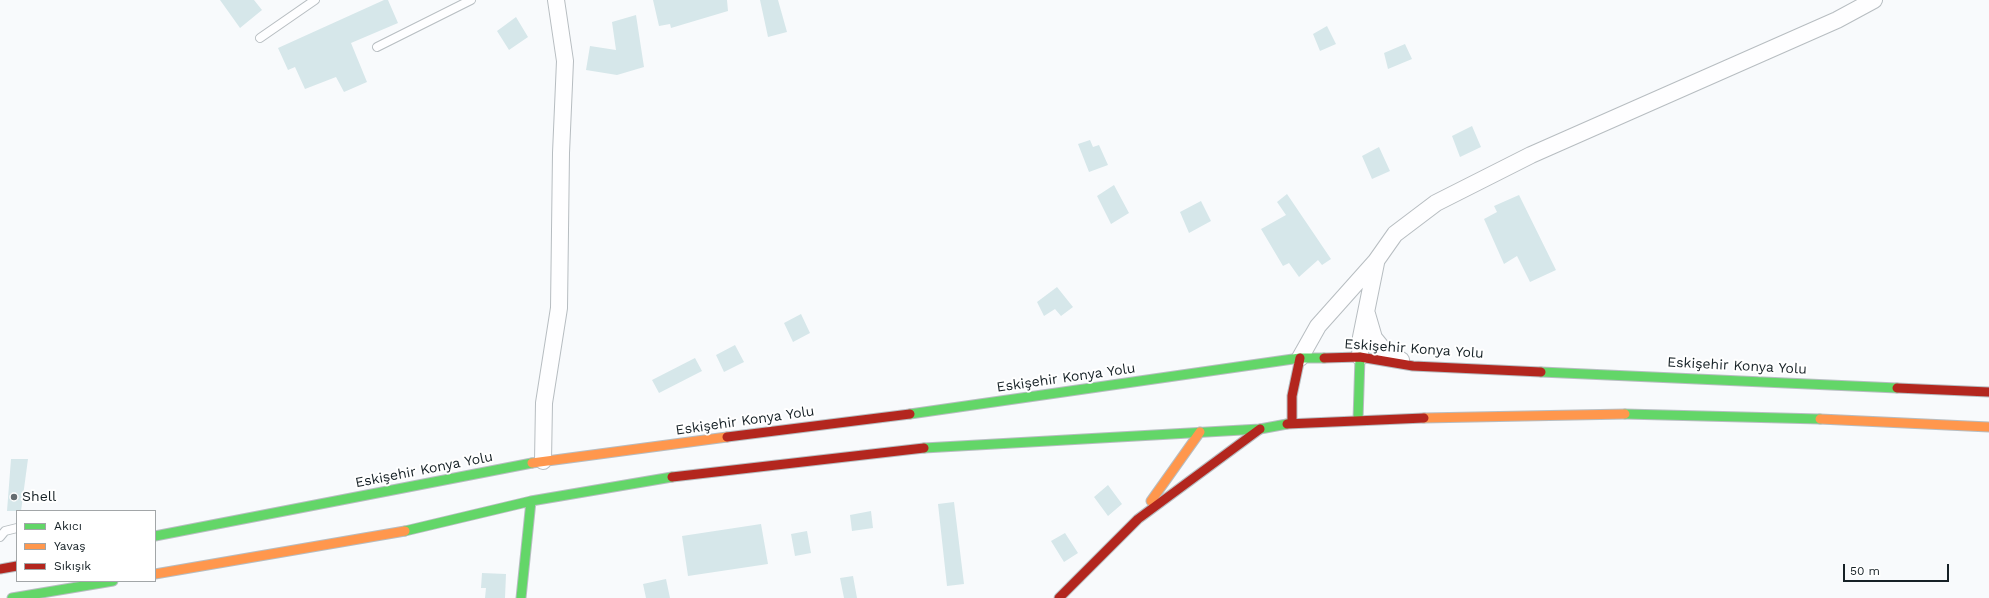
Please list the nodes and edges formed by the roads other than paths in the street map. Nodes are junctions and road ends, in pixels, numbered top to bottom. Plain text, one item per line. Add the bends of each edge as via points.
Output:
1 (315, 0) edge
2 (471, 0) edge
3 (556, 0) edge
4 (1874, 0) edge
5 (260, 38) dead end
6 (378, 48) dead end
7 (1376, 262) junction
8 (1366, 311) junction
9 (1360, 357) junction
10 (1300, 358) junction
11 (1413, 366) junction
12 (1989, 392) edge
13 (1358, 420) junction
14 (1292, 424) junction
15 (1989, 427) edge
16 (1260, 429) junction
17 (1200, 432) junction
18 (543, 461) junction
19 (532, 501) junction
20 (1140, 517) junction
21 (16, 528) edge
22 (156, 536) edge
23 (0, 537) edge
24 (16, 566) edge
25 (0, 570) edge
26 (156, 574) edge
27 (107, 582) edge
28 (12, 598) edge
29 (521, 598) edge
30 (1059, 598) edge

1 - 5 lane
2 - 6 lane
3 - 18 street via 565,61 559,308 544,403
4 - 7 street via 1837,20 1531,155 1436,204 1395,234
7 - 8 street
7 - 10 street via 1318,326
8 - 9 street
8 - 11 street via 1374,338 1387,354
9 - 10 main road, Eskişehir Konya Yolu
9 - 11 main road, Eskişehir Konya Yolu
9 - 13 main road
10 - 14 main road via 1292,396
10 - 18 main road, Eskişehir Konya Yolu via 1015,400
11 - 12 main road, Eskişehir Konya Yolu
13 - 14 main road
13 - 15 main road via 1601,413 1881,421
14 - 16 main road
16 - 17 main road
16 - 20 main road
17 - 19 main road via 944,446 664,478
17 - 20 main road
18 - 22 main road, Eskişehir Konya Yolu
19 - 26 main road via 392,534
19 - 29 main road
20 - 30 main road
21 - 23 lane via 5,531
24 - 25 main road
27 - 28 main road

